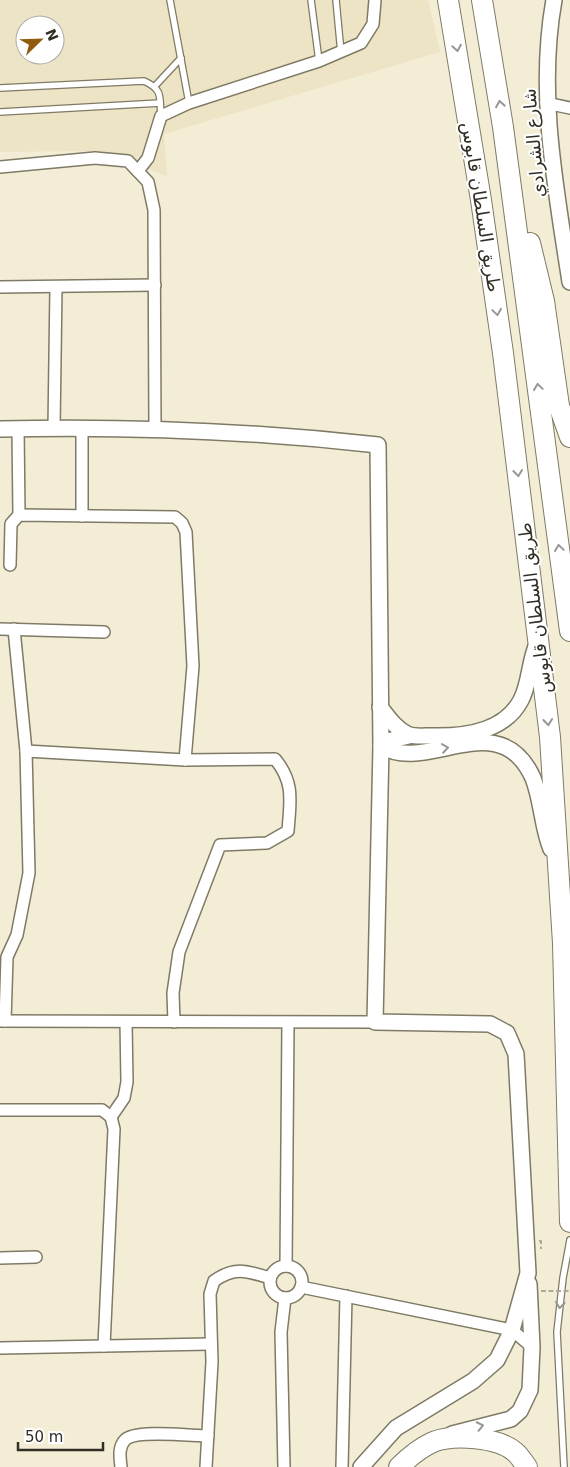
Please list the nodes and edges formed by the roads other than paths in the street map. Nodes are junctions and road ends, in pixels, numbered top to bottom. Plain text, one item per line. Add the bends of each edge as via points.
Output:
1 (170, 0) edge
2 (311, 0) edge
3 (336, 0) edge
4 (374, 0) edge
5 (448, 0) edge
6 (482, 0) edge
7 (554, 0) edge
8 (341, 53) junction
9 (181, 58) junction
10 (319, 61) junction
11 (155, 86) junction
12 (0, 88) edge
13 (160, 103) junction
14 (546, 103) junction
15 (189, 104) junction
16 (570, 108) edge
17 (0, 112) edge
18 (162, 116) junction
19 (504, 127) junction
20 (0, 167) edge
21 (138, 171) junction
22 (566, 234) edge
23 (570, 282) edge
24 (154, 285) junction
25 (0, 286) edge
26 (56, 287) junction
27 (18, 428) junction
28 (54, 428) junction
29 (82, 428) junction
30 (0, 429) edge
31 (155, 430) junction
32 (569, 432) edge
33 (19, 516) junction
34 (82, 516) junction
35 (10, 565) dead end
36 (0, 629) edge
37 (14, 629) junction
38 (570, 631) edge
39 (104, 632) dead end
40 (539, 638) junction
41 (380, 707) junction
42 (409, 736) junction
43 (381, 746) junction
44 (26, 751) junction
45 (410, 754) junction
46 (185, 760) junction
47 (380, 780) junction
48 (558, 867) junction
49 (3, 1021) edge
50 (126, 1022) junction
51 (174, 1022) junction
52 (375, 1022) junction
53 (288, 1023) junction
54 (0, 1110) edge
55 (111, 1117) junction
56 (570, 1222) edge
57 (570, 1240) edge
58 (36, 1257) dead end
59 (0, 1258) edge
60 (286, 1266) junction
61 (528, 1272) junction
62 (270, 1278) junction
63 (301, 1287) junction
64 (346, 1296) junction
65 (284, 1298) junction
66 (512, 1330) junction
67 (210, 1344) junction
68 (104, 1346) junction
69 (532, 1347) junction
70 (0, 1348) edge
71 (208, 1436) junction
72 (434, 1442) junction
73 (405, 1461) edge
74 (121, 1467) edge
75 (206, 1467) edge
76 (284, 1467) edge
77 (342, 1467) edge
78 (361, 1467) edge
79 (527, 1467) edge
80 (564, 1467) edge

1 - 9 lane
2 - 10 lane
3 - 8 lane
4 - 8 street via 373,24 361,43
5 -> 40 highway, طريق السلطان قابوس via 481,200
19 -> 6 highway, طريق السلطان قابوس
7 - 14 street, شارع الشرادي
8 - 10 street
9 - 11 lane
9 - 15 lane
10 - 15 street
11 - 12 lane via 144,81
11 - 13 lane via 160,91
13 - 17 lane
13 - 18 lane
14 - 16 street
14 - 22 street, شارع الشرادي
15 - 18 street
18 - 21 street via 148,158
19 - 32 highway via 544,301 560,406
38 -> 19 highway, طريق السلطان قابوس
20 - 21 street via 95,158 128,161
21 - 24 street via 148,182 154,210
22 - 23 street, شارع الشرادي
24 - 26 street
24 - 31 street
25 - 26 street
26 - 28 street
27 - 28 street
27 - 30 street
27 - 33 street
28 - 29 street
29 - 31 street
29 - 34 street
31 - 41 street via 290,435 378,445
33 - 34 street
33 - 35 street via 11,524
34 - 46 street via 175,518 186,532 193,666
36 - 37 street
37 - 39 street
37 - 44 street
40 - 42 street via 521,700 502,721 477,732
40 -> 48 highway, طريق السلطان قابوس via 550,737
41 - 42 street via 396,727
41 - 43 street
42 - 43 street via 387,741
43 - 45 street via 388,751
43 - 47 street
44 - 46 street
44 - 49 street via 29,873 17,935 7,957
45 - 47 street via 393,763
45 -> 48 street via 482,743 504,747 517,756 532,778
46 - 51 street via 275,759 285,771 291,794 288,831 267,843 220,845 179,952 173,993
47 - 52 street
48 - 56 highway, طريق السلطان قابوس
49 - 50 street
50 - 51 street
50 - 55 street via 127,1082 124,1098
51 - 53 street
52 - 53 street
52 - 61 street via 490,1024 507,1033 516,1054
53 - 60 street
54 - 55 street via 102,1110
55 - 68 street via 114,1129
57 -> 80 lane via 557,1332
58 - 59 street
60 - 62 street via 276,1269
60 - 63 street via 297,1270
61 - 66 street
61 - 69 street
62 - 65 street via 273,1291
62 - 67 street via 247,1271 233,1271 214,1281 210,1294
63 - 64 street
63 - 65 street via 292,1297
64 - 66 street
64 - 77 street
65 - 76 street via 280,1332
66 - 69 street
66 - 78 street via 497,1360 474,1381 396,1428
67 - 68 street
67 - 71 street
68 - 70 street
72 -> 69 street via 480,1425 510,1419 520,1411 530,1390
71 - 74 street via 137,1434 126,1439 120,1449
71 - 75 street
72 - 73 highway
72 - 79 highway via 461,1438 494,1440 515,1452

